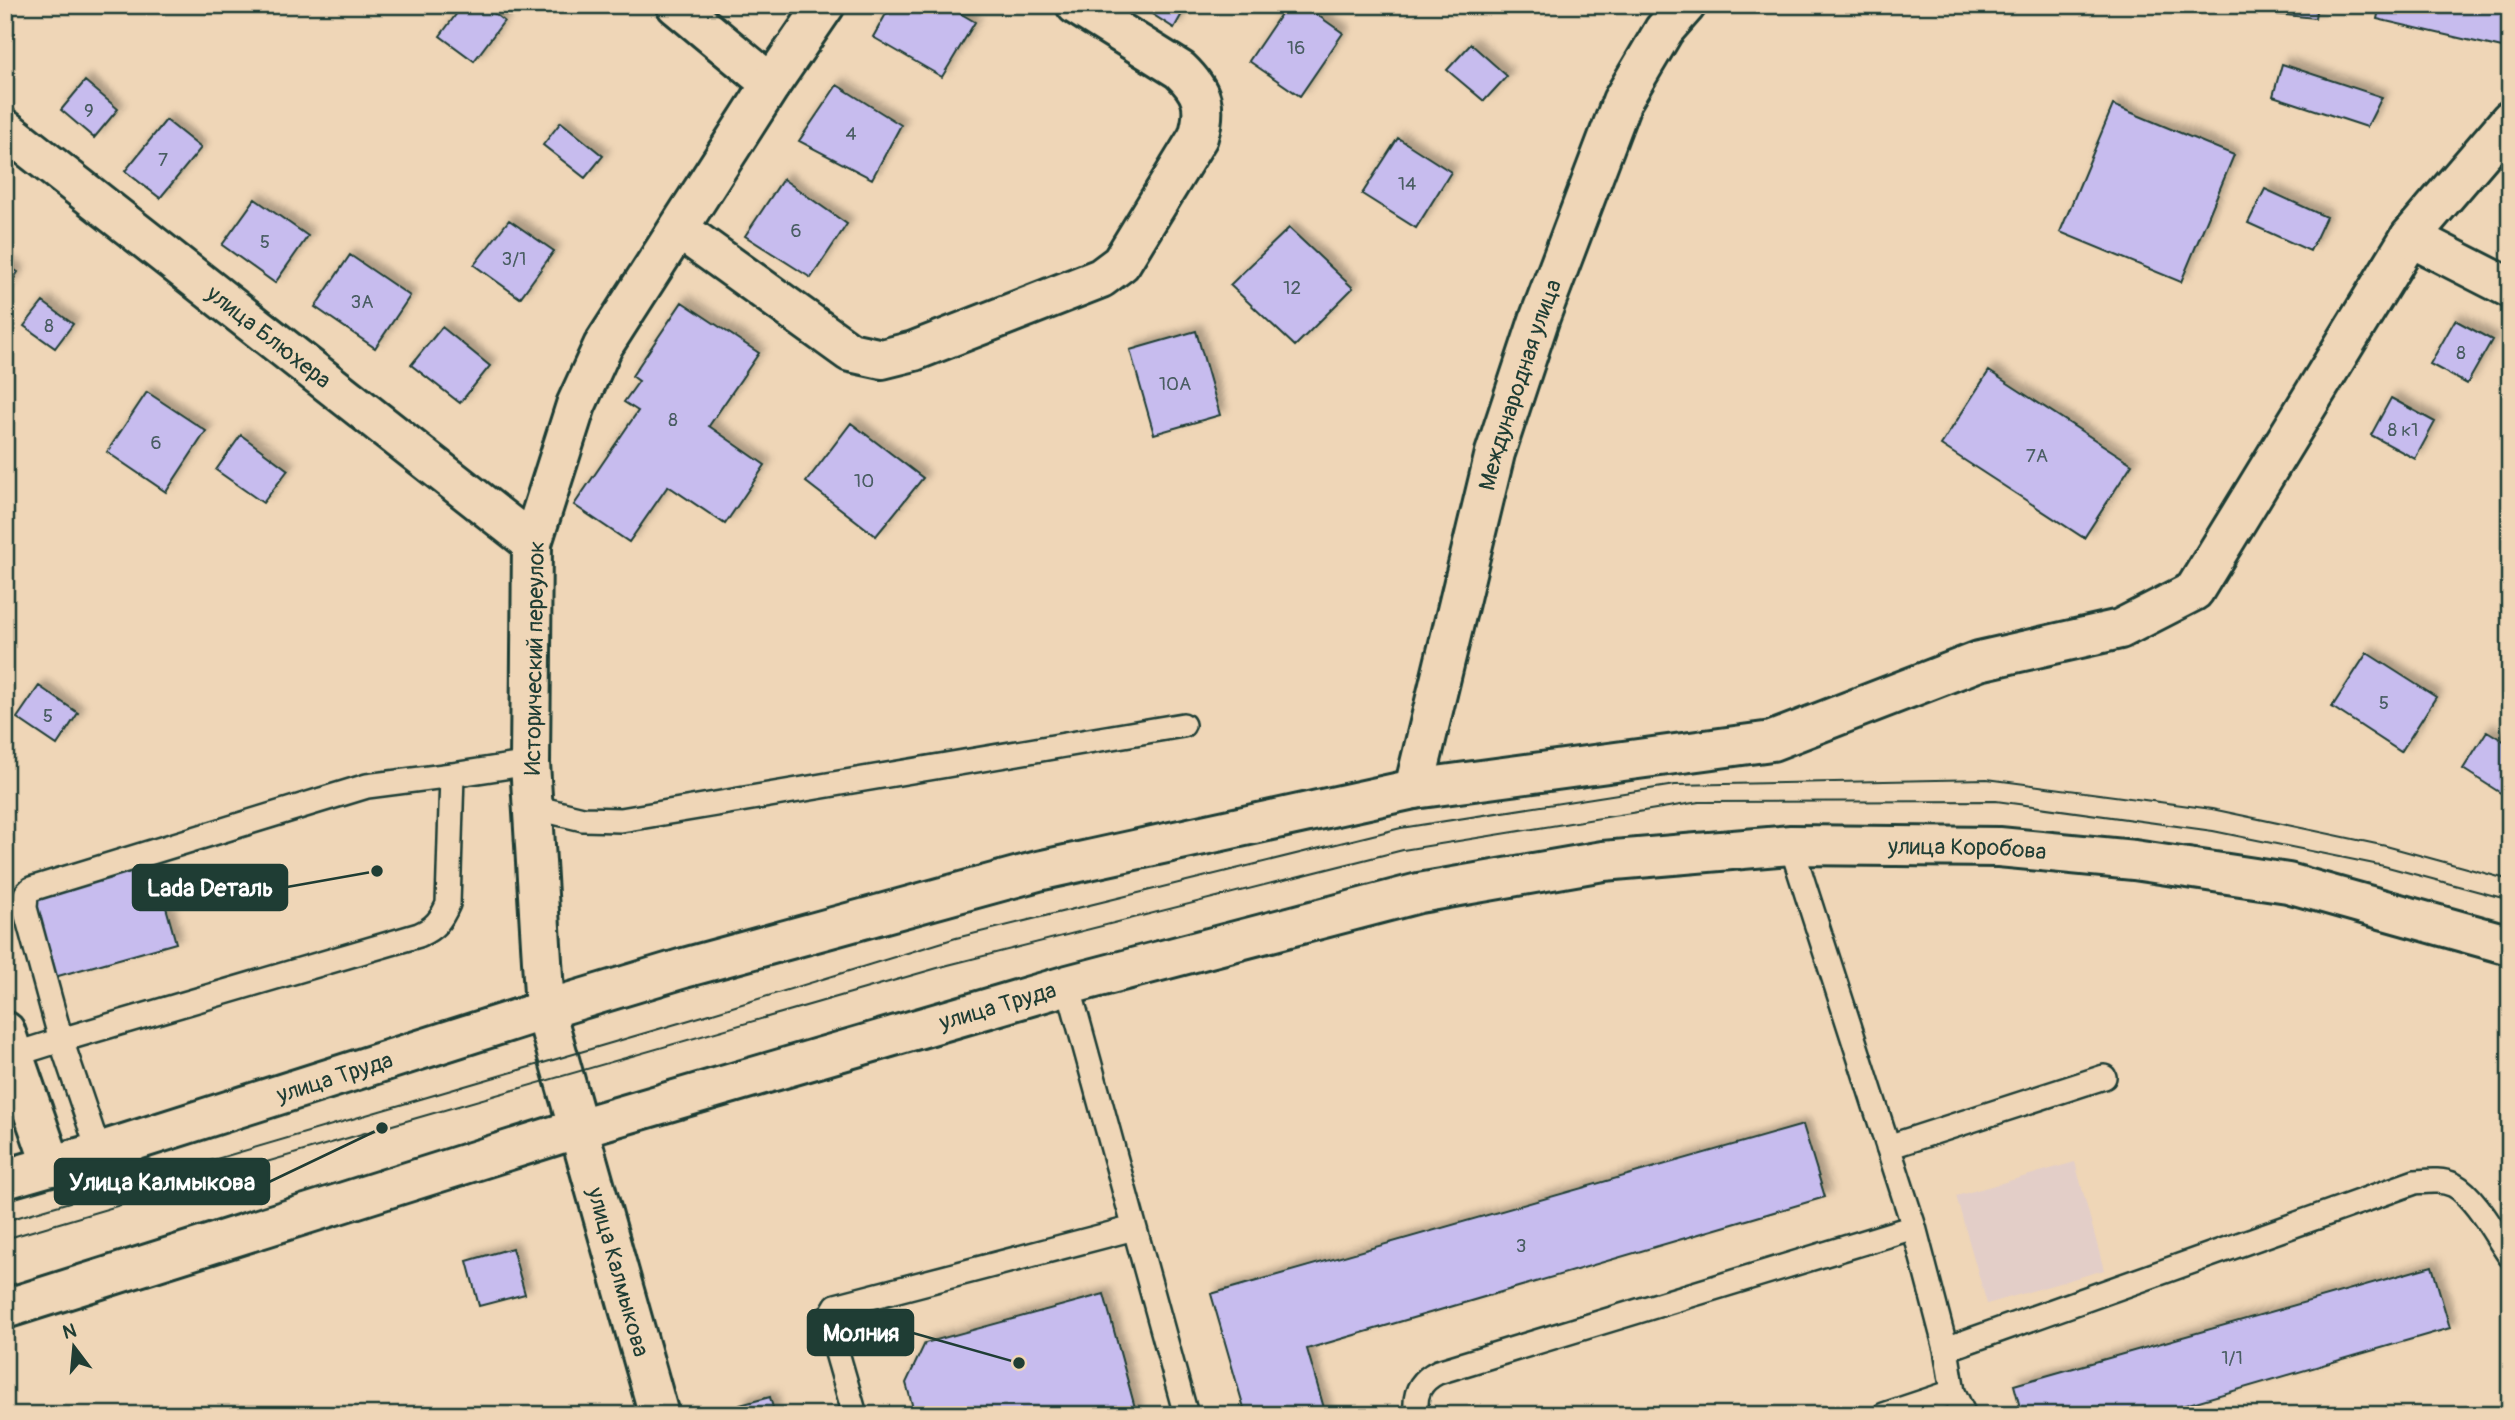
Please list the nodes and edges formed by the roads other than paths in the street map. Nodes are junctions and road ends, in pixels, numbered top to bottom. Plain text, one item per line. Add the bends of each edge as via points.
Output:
1 (676, 5) edge
2 (825, 5) edge
3 (1076, 5) edge
4 (1686, 5) edge
5 (771, 85) junction
6 (2510, 120) edge
7 (5, 129) edge
8 (679, 229) junction
9 (2410, 237) junction
10 (2510, 288) edge
11 (532, 543) junction
12 (1183, 725) dead end
13 (530, 762) junction
14 (452, 775) junction
15 (1414, 789) junction
16 (533, 807) junction
17 (1791, 845) junction
18 (1419, 893) joint
19 (2510, 945) edge
20 (1068, 985) junction
21 (545, 1010) junction
22 (61, 1040) junction
23 (9, 1043) edge
24 (2104, 1077) dead end
25 (579, 1128) junction
26 (1888, 1147) junction
27 (99, 1152) junction
28 (52, 1166) junction
29 (5, 1179) edge
30 (1914, 1227) junction
31 (1134, 1228) junction
32 (2510, 1255) edge
33 (5, 1309) edge
34 (1946, 1349) junction
35 (1953, 1392) junction
36 (659, 1415) edge
37 (855, 1415) edge
38 (1186, 1415) edge
39 (1417, 1415) edge
40 (1884, 1415) edge
41 (1964, 1415) edge

1 - 5 street
2 - 5 street, Исторический переулок
3 - 8 street via 1180,70 1194,83 1202,101 1198,137 1121,263 1101,278 914,351 882,359 850,352
4 - 15 street, Международная улица via 1664,30 1622,101 1539,317 1495,453
5 - 8 street, Исторический переулок
6 - 9 street, улица Труда
7 - 11 street, улица Блюхера
8 - 11 street, Исторический переулок via 598,358 576,405
9 - 10 street
9 - 15 street, улица Труда via 2194,590 2120,629 1979,661 1772,741
11 - 13 street, Исторический переулок
12 - 16 lane via 621,820 583,819
13 - 14 lane
13 - 16 street, Исторический переулок
14 - 22 lane via 448,904 432,929
14 - 22 lane via 367,786 31,889 24,908
15 - 21 street, улица Труда via 1038,871
16 - 21 street, Исторический переулок
17 - 18 street, улица Коробова via 1603,861
17 - 19 street, улица Коробова via 1999,847 2134,860 2288,883
17 - 26 lane
18 - 20 street, улица Труда
20 - 25 street, улица Труда
20 - 31 lane
21 - 25 street
21 - 27 street, улица Труда
22 - 23 lane
22 - 27 lane
23 - 28 street
24 - 26 lane
25 - 33 street, улица Труда
25 - 36 street, улица Калмыкова
26 - 30 lane
27 - 28 street, улица Труда
28 - 29 street, улица Труда
30 - 34 lane
30 - 39 lane via 1438,1372 1419,1386
31 - 37 lane via 836,1306 829,1325
31 - 38 lane
32 - 34 lane via 2469,1197 2454,1185 2435,1180 2415,1182
34 - 35 lane
35 - 40 lane
35 - 41 lane

